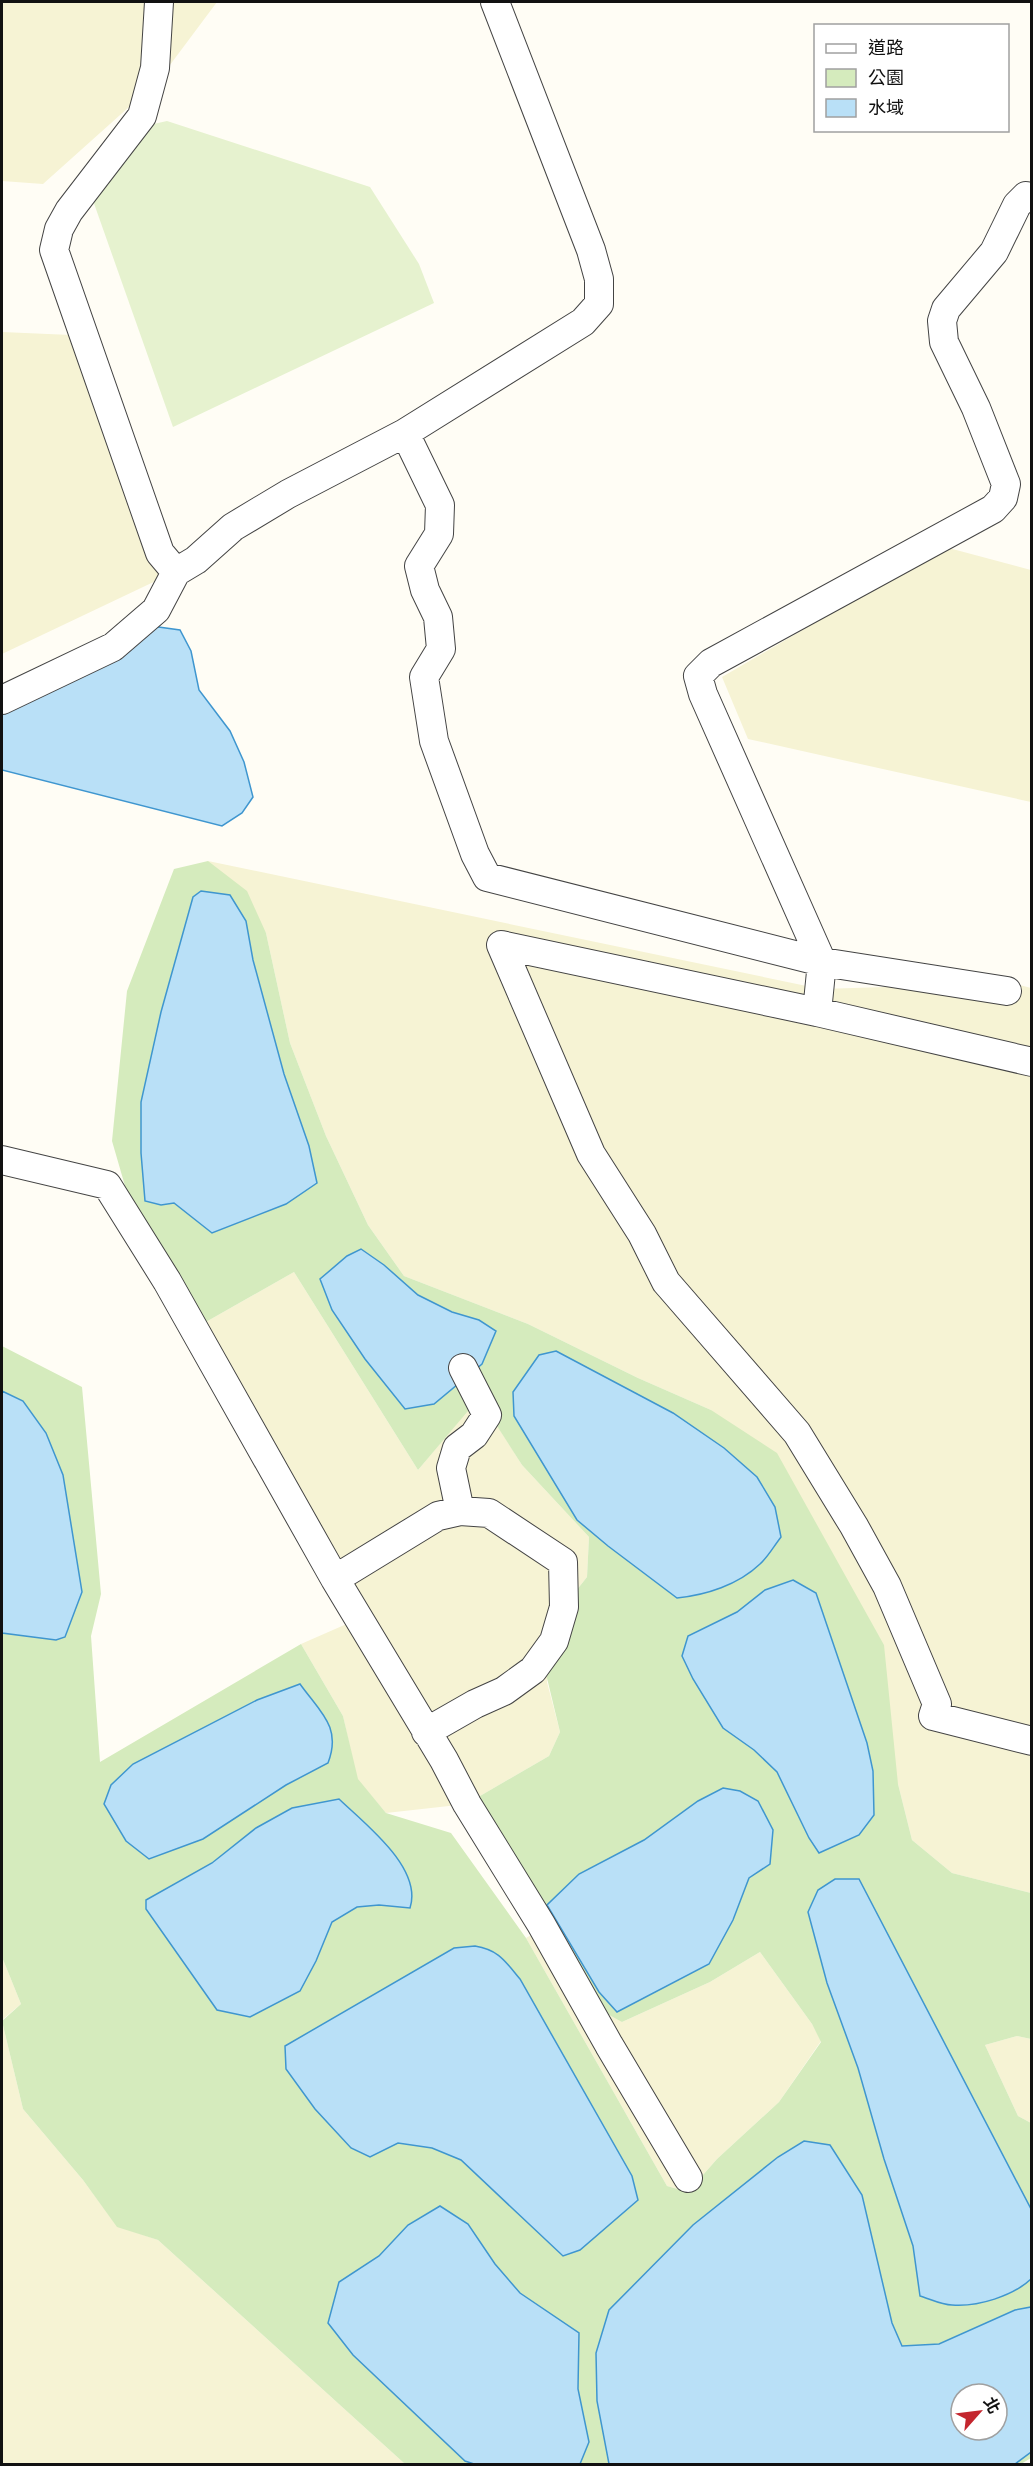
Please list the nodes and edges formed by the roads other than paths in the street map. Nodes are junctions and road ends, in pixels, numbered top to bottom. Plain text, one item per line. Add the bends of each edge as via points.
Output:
1 (159, 2) edge
2 (495, 2) edge
3 (1032, 197) edge
4 (405, 433) junction
5 (176, 572) junction
6 (2, 700) edge
7 (822, 962) junction
8 (1007, 991) dead end
9 (818, 1012) junction
10 (1032, 1062) edge
11 (2, 1160) edge
12 (463, 1368) dead end
13 (460, 1511) junction
14 (335, 1579) junction
15 (426, 1732) junction
16 (1032, 1741) edge
17 (688, 2178) dead end

1 - 5 lane via 155,68 142,116 69,211 54,250 160,553
2 - 4 lane via 591,250 599,279 599,304 583,322
3 - 7 lane via 1026,196 1017,204 994,252 946,309 942,321 944,342 1006,484 1003,498 993,509 711,663 698,676
4 - 5 lane via 242,521
4 - 7 lane via 440,505 439,534 419,566 438,616 441,649 424,677 434,741 487,877
5 - 6 lane via 156,610 113,647
7 - 8 lane
7 - 9 lane
9 - 10 lane
9 - 16 lane via 501,945 591,1154 642,1234 666,1282 797,1433 854,1526 887,1586 937,1704 933,1716
11 - 14 lane via 107,1185 167,1281
12 - 13 lane via 487,1415 474,1435 458,1448 451,1468
13 - 14 lane via 438,1516
13 - 15 lane via 489,1513 563,1562 564,1607 554,1641 533,1670 504,1691
14 - 15 lane
15 - 17 lane

